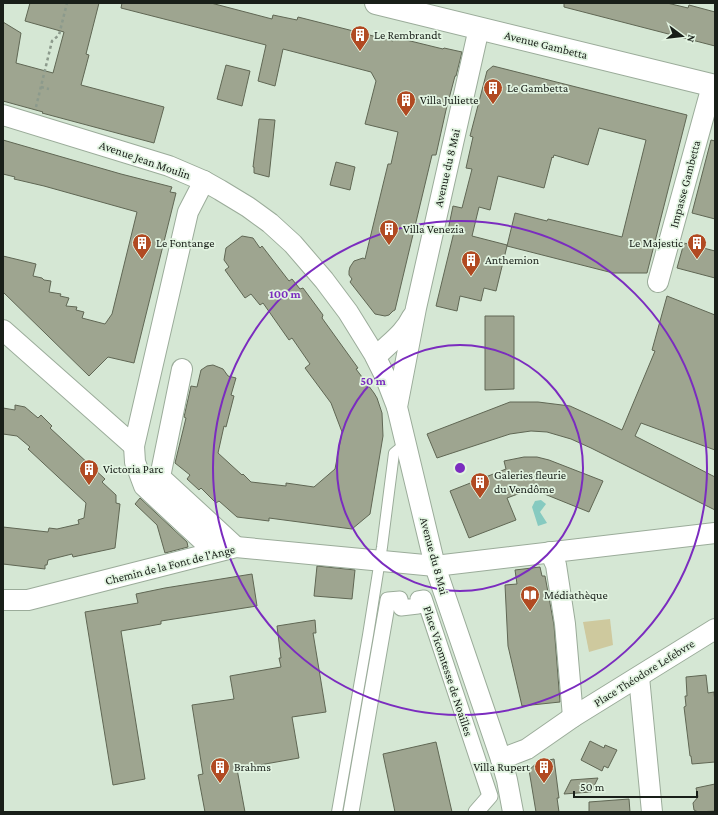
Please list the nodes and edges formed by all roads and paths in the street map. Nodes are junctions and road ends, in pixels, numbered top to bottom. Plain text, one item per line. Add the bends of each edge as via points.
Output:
1 (68, 3) edge
2 (376, 3) edge
3 (479, 28) junction
4 (714, 86) edge
5 (41, 87) junction
6 (49, 89) dead end
7 (35, 113) dead end
8 (3, 115) edge
9 (204, 181) junction
10 (658, 282) dead end
11 (416, 308) junction
12 (3, 330) edge
13 (408, 352) junction
14 (377, 359) junction
15 (182, 369) dead end
16 (397, 407) junction
17 (406, 443) junction
18 (134, 446) junction
19 (715, 532) edge
20 (236, 547) junction
21 (215, 552) junction
22 (550, 552) junction
23 (379, 560) junction
24 (435, 566) junction
25 (3, 600) edge
26 (715, 629) edge
27 (639, 677) junction
28 (573, 717) junction
29 (501, 759) junction
30 (509, 808) edge
31 (338, 812) edge
32 (352, 812) edge
33 (476, 812) edge
34 (652, 812) edge

1 - 5 path via 59,35 52,41
2 - 3 main road, Avenue Gambetta
3 - 4 main road, Avenue Gambetta
3 - 11 street, Avenue du 8 Mai
4 - 10 street, Impasse Gambetta
5 - 6 path
5 - 7 path
8 - 9 street, Avenue Jean Moulin via 169,166
9 - 14 street, Avenue Jean Moulin via 270,222 293,244 348,312
9 - 18 street via 188,212
11 - 13 street, Avenue du 8 Mai
11 - 14 street, Avenue du 8 Mai via 405,329
12 - 18 street
13 - 14 street via 399,360 391,362 386,363
13 - 16 street, Avenue du 8 Mai
14 - 16 street, Avenue Jean Moulin
15 - 20 street via 160,477
16 - 17 street, Avenue du 8 Mai
17 - 23 lane via 394,453
17 - 24 street, Avenue du 8 Mai
18 - 21 street via 135,462 144,486
19 - 22 street
20 - 21 street, Chemin de la Font de l'Ange
20 - 23 street, Chemin de la Font de l'Ange
21 - 25 street, Chemin de la Font de l'Ange via 28,600
22 - 24 street
22 - 28 street via 556,565 565,624
23 - 24 street, Chemin de la Font de l'Ange
23 - 31 lane
24 - 29 street, Avenue du 8 Mai
26 - 27 street, Place Théodore Lefebvre
27 - 28 street, Place Théodore Lefebvre
27 - 34 street
28 - 29 street, Place Théodore Lefebvre via 527,749
29 - 30 street, Avenue du 8 Mai via 507,780
32 - 33 street, Place Vicomtesse de Noailles via 388,600 400,599 402,608 418,606 418,599 424,598 490,796

